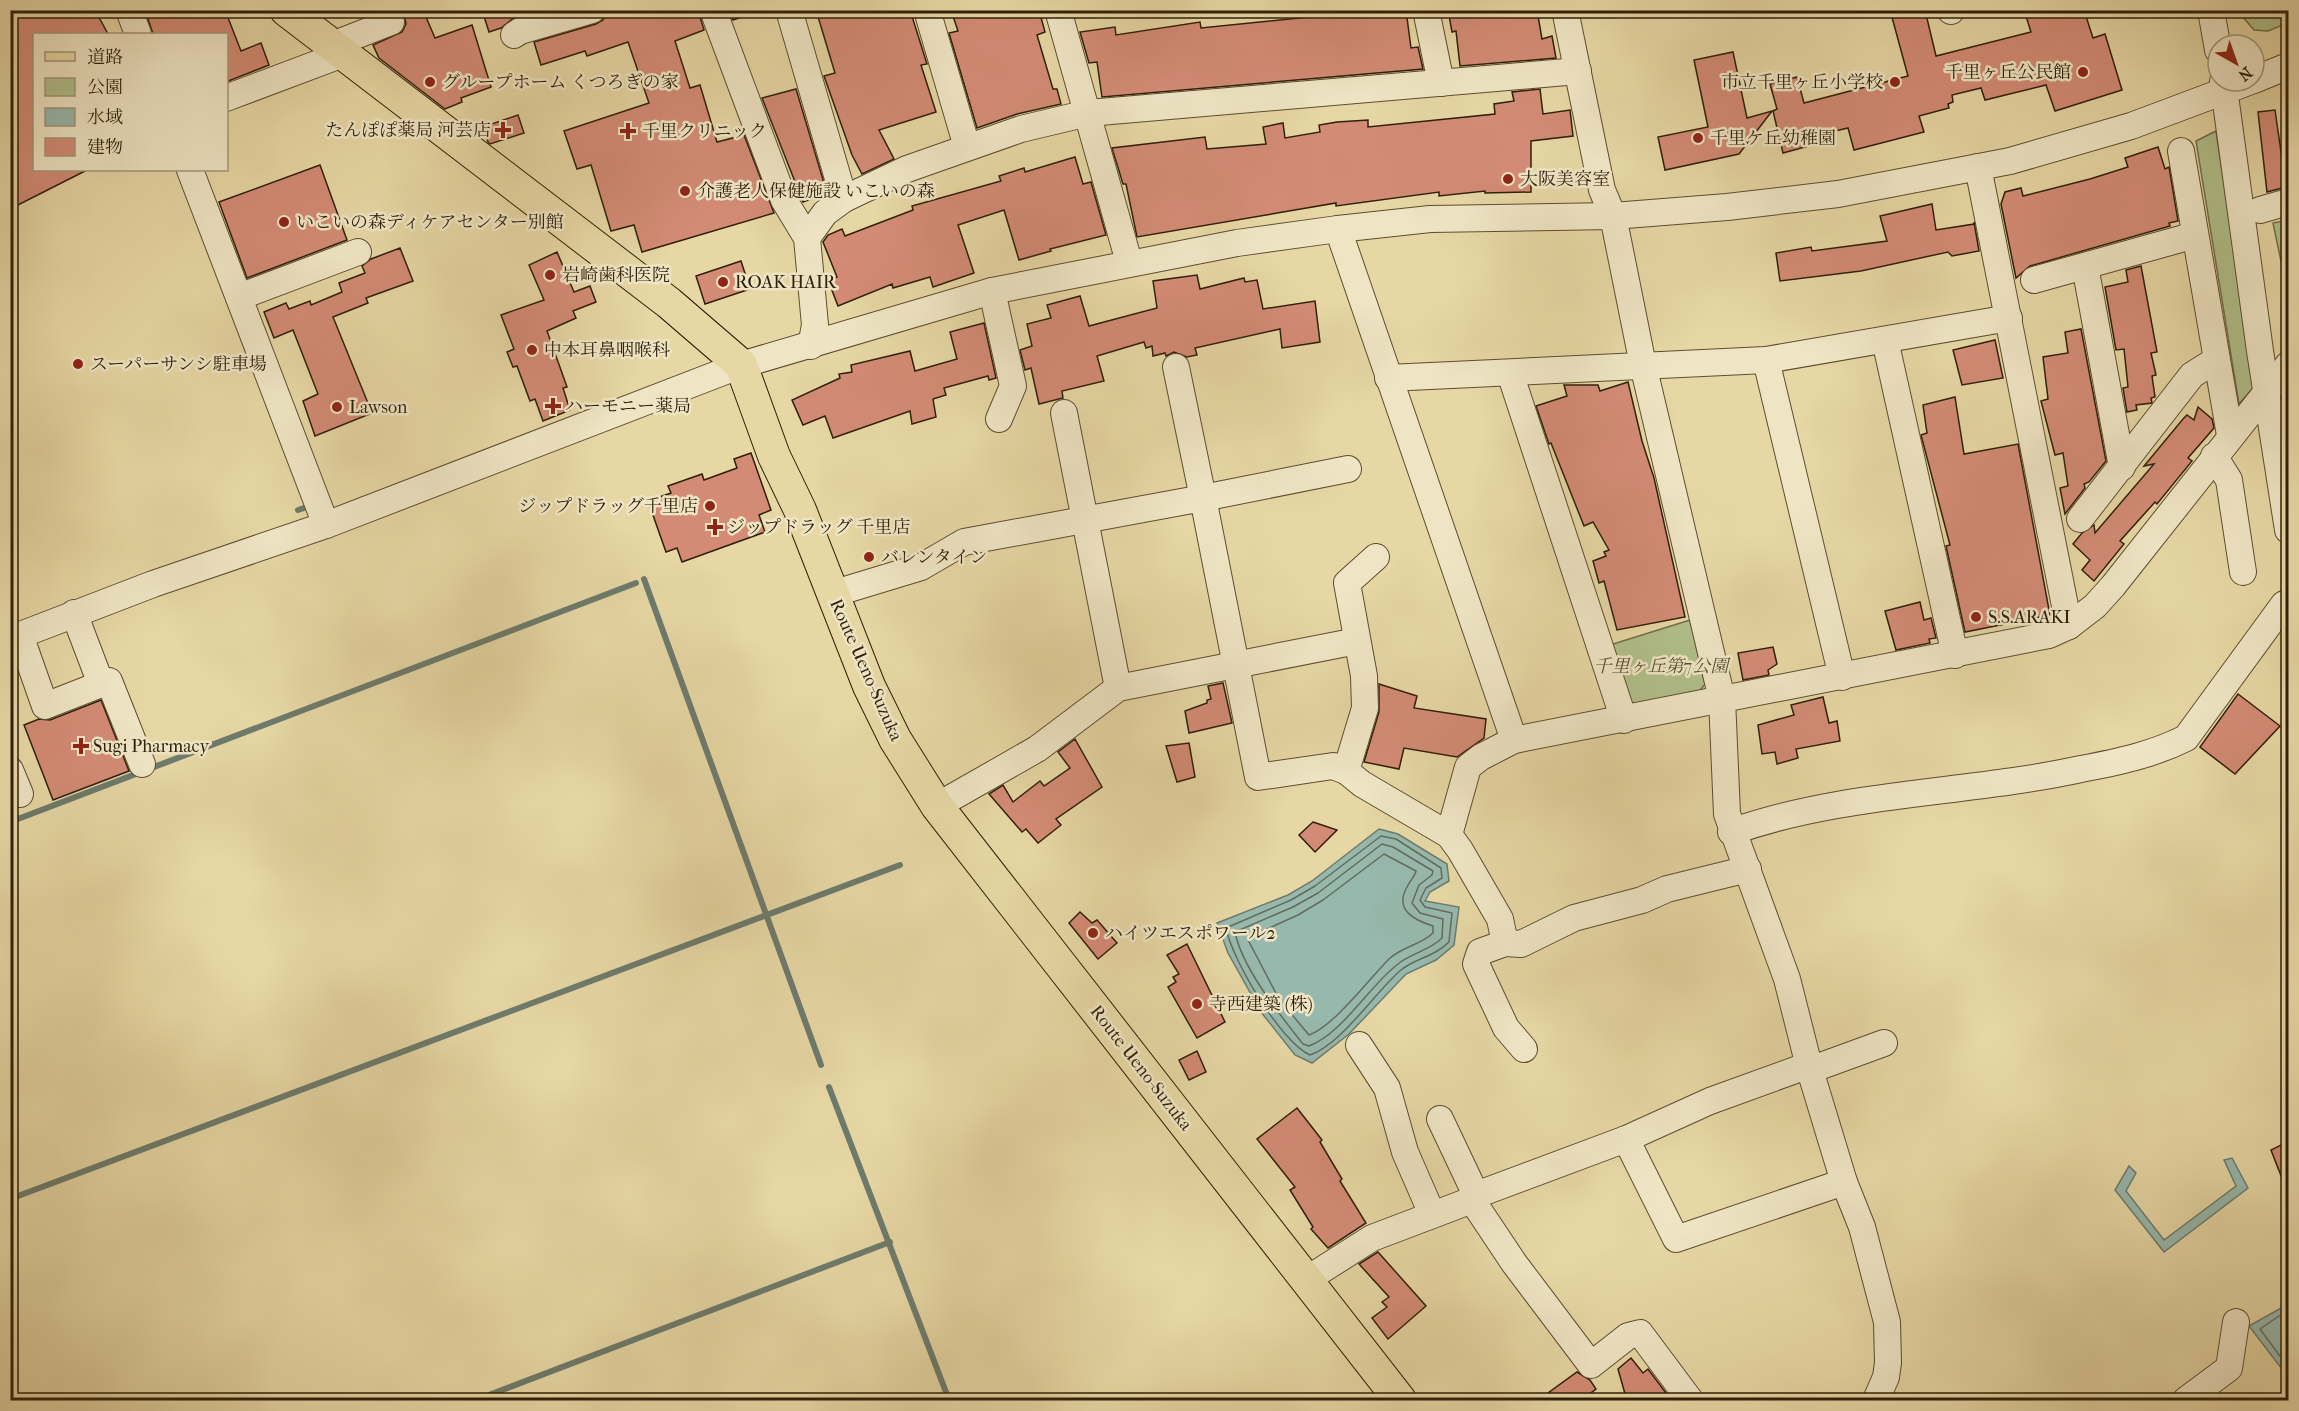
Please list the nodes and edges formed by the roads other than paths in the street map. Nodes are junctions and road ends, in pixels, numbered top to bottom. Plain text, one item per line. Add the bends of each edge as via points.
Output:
1 (129, 10) edge
2 (387, 10) edge
3 (592, 10) edge
4 (713, 10) edge
5 (789, 10) edge
6 (927, 10) edge
7 (1058, 10) edge
8 (1426, 10) edge
9 (1565, 10) edge
10 (2211, 10) edge
11 (299, 15) edge
12 (138, 33) edge
13 (2215, 33) edge
14 (514, 35) dead end
15 (338, 50) junction
16 (2289, 66) edge
17 (1578, 71) junction
18 (2266, 75) edge
19 (1441, 83) junction
20 (2208, 93) edge
21 (2225, 93) edge
22 (228, 97) edge
23 (1088, 113) junction
24 (967, 147) junction
25 (2181, 152) dead end
26 (1978, 167) junction
27 (190, 171) edge
28 (844, 199) junction
29 (1613, 216) junction
30 (1338, 230) junction
31 (2195, 235) junction
32 (807, 238) junction
33 (358, 252) dead end
34 (1129, 262) junction
35 (2085, 266) junction
36 (2034, 280) dead end
37 (992, 291) junction
38 (238, 297) junction
39 (2009, 318) junction
40 (1885, 340) junction
41 (811, 346) junction
42 (1766, 360) junction
43 (2216, 360) junction
44 (2289, 364) edge
45 (741, 365) junction
46 (1643, 365) junction
47 (1176, 367) dead end
48 (1510, 373) junction
49 (1388, 378) junction
50 (2267, 392) junction
51 (1065, 413) dead end
52 (999, 420) dead end
53 (2230, 435) junction
54 (2214, 456) junction
55 (2122, 467) junction
56 (1348, 469) dead end
57 (1203, 498) junction
58 (320, 512) junction
59 (2080, 519) dead end
60 (1084, 520) junction
61 (2289, 530) edge
62 (1376, 557) dead end
63 (2243, 572) dead end
64 (832, 594) junction
65 (2289, 603) edge
66 (75, 614) junction
67 (2069, 626) junction
68 (15, 637) edge
69 (1357, 641) junction
70 (1955, 655) junction
71 (1237, 665) junction
72 (1842, 677) junction
73 (101, 684) junction
74 (1118, 688) junction
75 (1722, 699) junction
76 (1624, 720) junction
77 (1514, 740) junction
78 (142, 764) dead end
79 (10, 770) edge
80 (1346, 771) junction
81 (20, 794) dead end
82 (937, 806) junction
83 (1731, 832) junction
84 (1449, 836) junction
85 (1748, 869) junction
86 (1505, 943) junction
87 (1884, 1043) dead end
88 (1359, 1045) dead end
89 (1524, 1049) dead end
90 (1810, 1068) junction
91 (1440, 1119) dead end
92 (1626, 1139) junction
93 (1844, 1182) junction
94 (1474, 1197) junction
95 (1432, 1214) junction
96 (1306, 1281) junction
97 (2236, 1322) dead end
98 (1400, 1401) edge
99 (1690, 1401) edge
100 (1876, 1401) edge
101 (2186, 1401) edge

1 - 12 street
2 - 15 street via 391,22
3 - 14 street
4 - 32 street via 784,200
5 - 28 street
6 - 24 street
7 - 23 street
8 - 19 street
9 - 17 street
10 - 13 street
11 - 15 main road, Route Ueno-Suzuka
15 - 22 street
15 - 45 main road, Route Ueno-Suzuka via 669,303
16 - 18 street
17 - 19 street
17 - 29 street via 1602,190
19 - 23 street
20 - 26 street via 2131,126
21 - 50 street
23 - 24 street
23 - 34 street
24 - 28 street via 907,169
25 - 31 street
26 - 29 street via 1838,194
26 - 39 street
27 - 38 street
28 - 32 street via 825,213
29 - 30 street via 1430,219
29 - 46 street
30 - 34 street
30 - 49 street
31 - 35 street
31 - 43 street
32 - 41 street via 815,325
33 - 38 street
34 - 37 street
35 - 36 street
35 - 55 street
37 - 41 street
37 - 52 street via 1013,386
38 - 58 street
39 - 40 street
39 - 67 street
40 - 42 street
40 - 70 street
41 - 45 street
42 - 46 street
42 - 72 street
43 - 53 street
43 - 55 street via 2192,375
44 - 50 street
45 - 58 street
45 - 64 main road, Route Ueno-Suzuka
46 - 48 street
46 - 75 street
47 - 57 street
48 - 49 street
48 - 76 street
49 - 77 street
50 - 53 street
50 - 61 street
51 - 60 street
53 - 54 street
54 - 63 street via 2229,480
54 - 67 street via 2113,586
55 - 59 street
56 - 57 street
57 - 60 street
57 - 71 street
58 - 66 street
60 - 64 street via 964,542 921,567
60 - 74 street
62 - 69 street via 1347,583
64 - 82 main road, Route Ueno-Suzuka via 869,686 904,756
65 - 83 street via 2284,604 2186,738 2167,748 2022,782 1862,801
66 - 68 street
66 - 73 street
67 - 70 street via 2049,635
68 - 73 street via 45,706
69 - 71 street
69 - 80 street via 1365,708
70 - 72 street
71 - 74 street
71 - 80 street via 1258,777 1333,766
72 - 75 street
73 - 78 street via 109,681
74 - 82 street via 1028,755
75 - 76 street
75 - 83 street via 1726,814
76 - 77 street
77 - 84 street via 1468,767
79 - 81 street
80 - 84 street
82 - 96 main road, Route Ueno-Suzuka
83 - 85 street
84 - 86 street via 1500,919
85 - 86 street via 1574,918 1521,944
85 - 90 street via 1787,979
86 - 89 street via 1480,952 1476,964 1506,1028
87 - 90 street
88 - 95 street via 1387,1088 1405,1152
90 - 92 street via 1710,1101
90 - 93 street
91 - 94 street
92 - 93 street via 1676,1239
92 - 94 street
93 - 100 street via 1862,1227 1887,1322 1888,1363
94 - 95 street
94 - 99 street via 1514,1263 1591,1365 1628,1336 1640,1333
95 - 96 street via 1372,1238
96 - 98 main road, Route Ueno-Suzuka
97 - 101 street via 2229,1368

